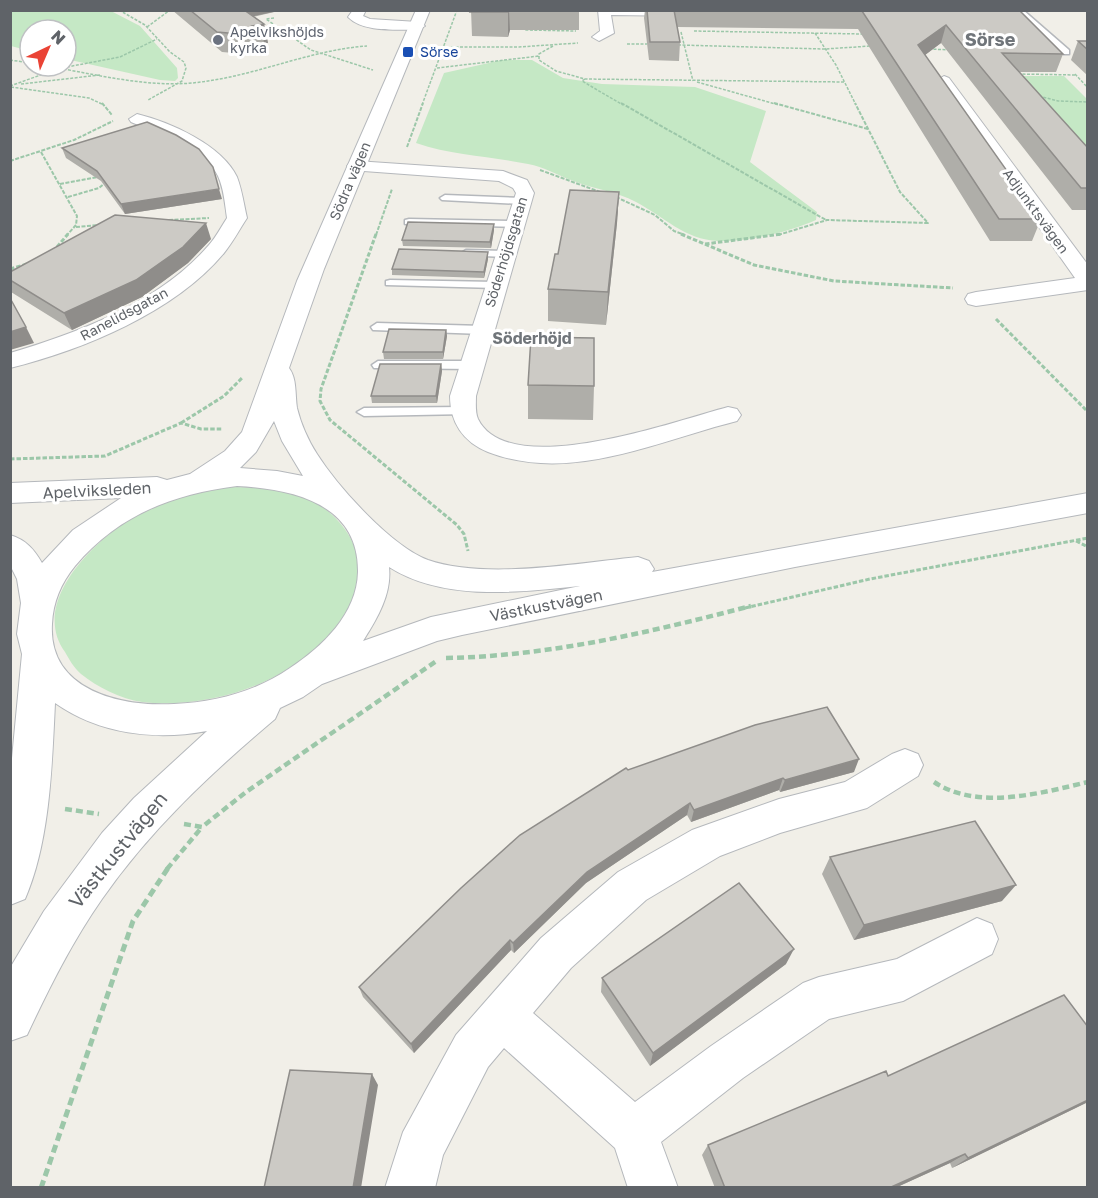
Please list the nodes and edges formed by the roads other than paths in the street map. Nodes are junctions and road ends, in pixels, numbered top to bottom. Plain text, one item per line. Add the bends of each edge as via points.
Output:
1 (360, 10) edge
2 (1018, 10) edge
3 (604, 11) edge
4 (677, 12) edge
5 (697, 14) dead end
6 (421, 18) edge
7 (599, 37) dead end
8 (1066, 52) dead end
9 (944, 81) edge
10 (139, 111) road end
11 (356, 166) junction
12 (445, 198) dead end
13 (522, 201) junction
14 (409, 222) edge
15 (515, 224) junction
16 (458, 253) edge
17 (506, 254) junction
18 (1088, 282) edge
19 (390, 283) dead end
20 (496, 285) junction
21 (976, 299) road end
22 (377, 327) dead end
23 (483, 330) junction
24 (281, 354) junction
25 (10, 361) edge
26 (378, 365) edge
27 (474, 365) junction
28 (463, 411) junction
29 (364, 412) dead end
30 (728, 415) dead end
31 (190, 484) junction
32 (10, 493) edge
33 (1088, 503) edge
34 (354, 518) junction
35 (10, 546) edge
36 (795, 556) junction
37 (38, 603) junction
38 (39, 656) junction
39 (296, 682) junction
40 (905, 765) road end
41 (10, 885) edge
42 (977, 939) dead end
43 (502, 1016) junction
44 (10, 1018) edge
45 (634, 1133) junction
46 (410, 1188) edge
47 (653, 1188) edge

1 - 6 street via 355,17 367,23
2 - 8 lane
3 - 4 street
3 - 7 street via 607,33
4 - 5 street
6 - 11 street, Södra vägen
9 - 18 street, Adjunktsvägen
10 - 25 street, Ranelidsgatan via 210,156 226,174 237,216 213,254 172,289 92,332
11 - 13 street, Söderhöjdsgatan via 403,159 503,176 520,184 525,193
11 - 24 street, Södra vägen
12 - 13 lane
13 - 15 street, Söderhöjdsgatan
14 - 15 lane
15 - 17 street, Söderhöjdsgatan
16 - 17 lane
17 - 20 street, Söderhöjdsgatan
18 - 21 street
19 - 20 lane
20 - 23 street, Söderhöjdsgatan
22 - 23 lane
23 - 27 street, Söderhöjdsgatan
24 - 31 street, Södra vägen via 250,441 239,453
24 - 34 street, Södra vägen via 282,406 288,426 309,464
26 - 27 lane
27 - 28 street, Söderhöjdsgatan via 463,396
28 - 29 lane
28 - 30 street via 468,425 494,447 536,456 590,452
31 - 32 street, Apelviksleden
31 - 34 street via 237,477 281,480 320,492
31 - 37 street via 153,495 97,526 54,569
33 - 36 street, Västkustvägen
34 - 36 street, Västkustvägen via 403,561 422,570 466,579 514,579
34 - 39 street via 373,553 368,601 336,651
35 - 37 street via 30,567
36 - 39 street, Västkustvägen via 462,622 431,630
37 - 38 street via 34,639
38 - 39 street via 46,672 75,699 117,716 142,720 170,721 225,712 252,704
38 - 41 street via 29,804
39 - 44 street, Västkustvägen via 199,760 139,819 62,919
40 - 43 street via 854,796 779,816 706,843 632,886 556,953
42 - 45 street via 903,979 819,999
43 - 45 street
43 - 46 street via 472,1051 420,1149
45 - 47 street

